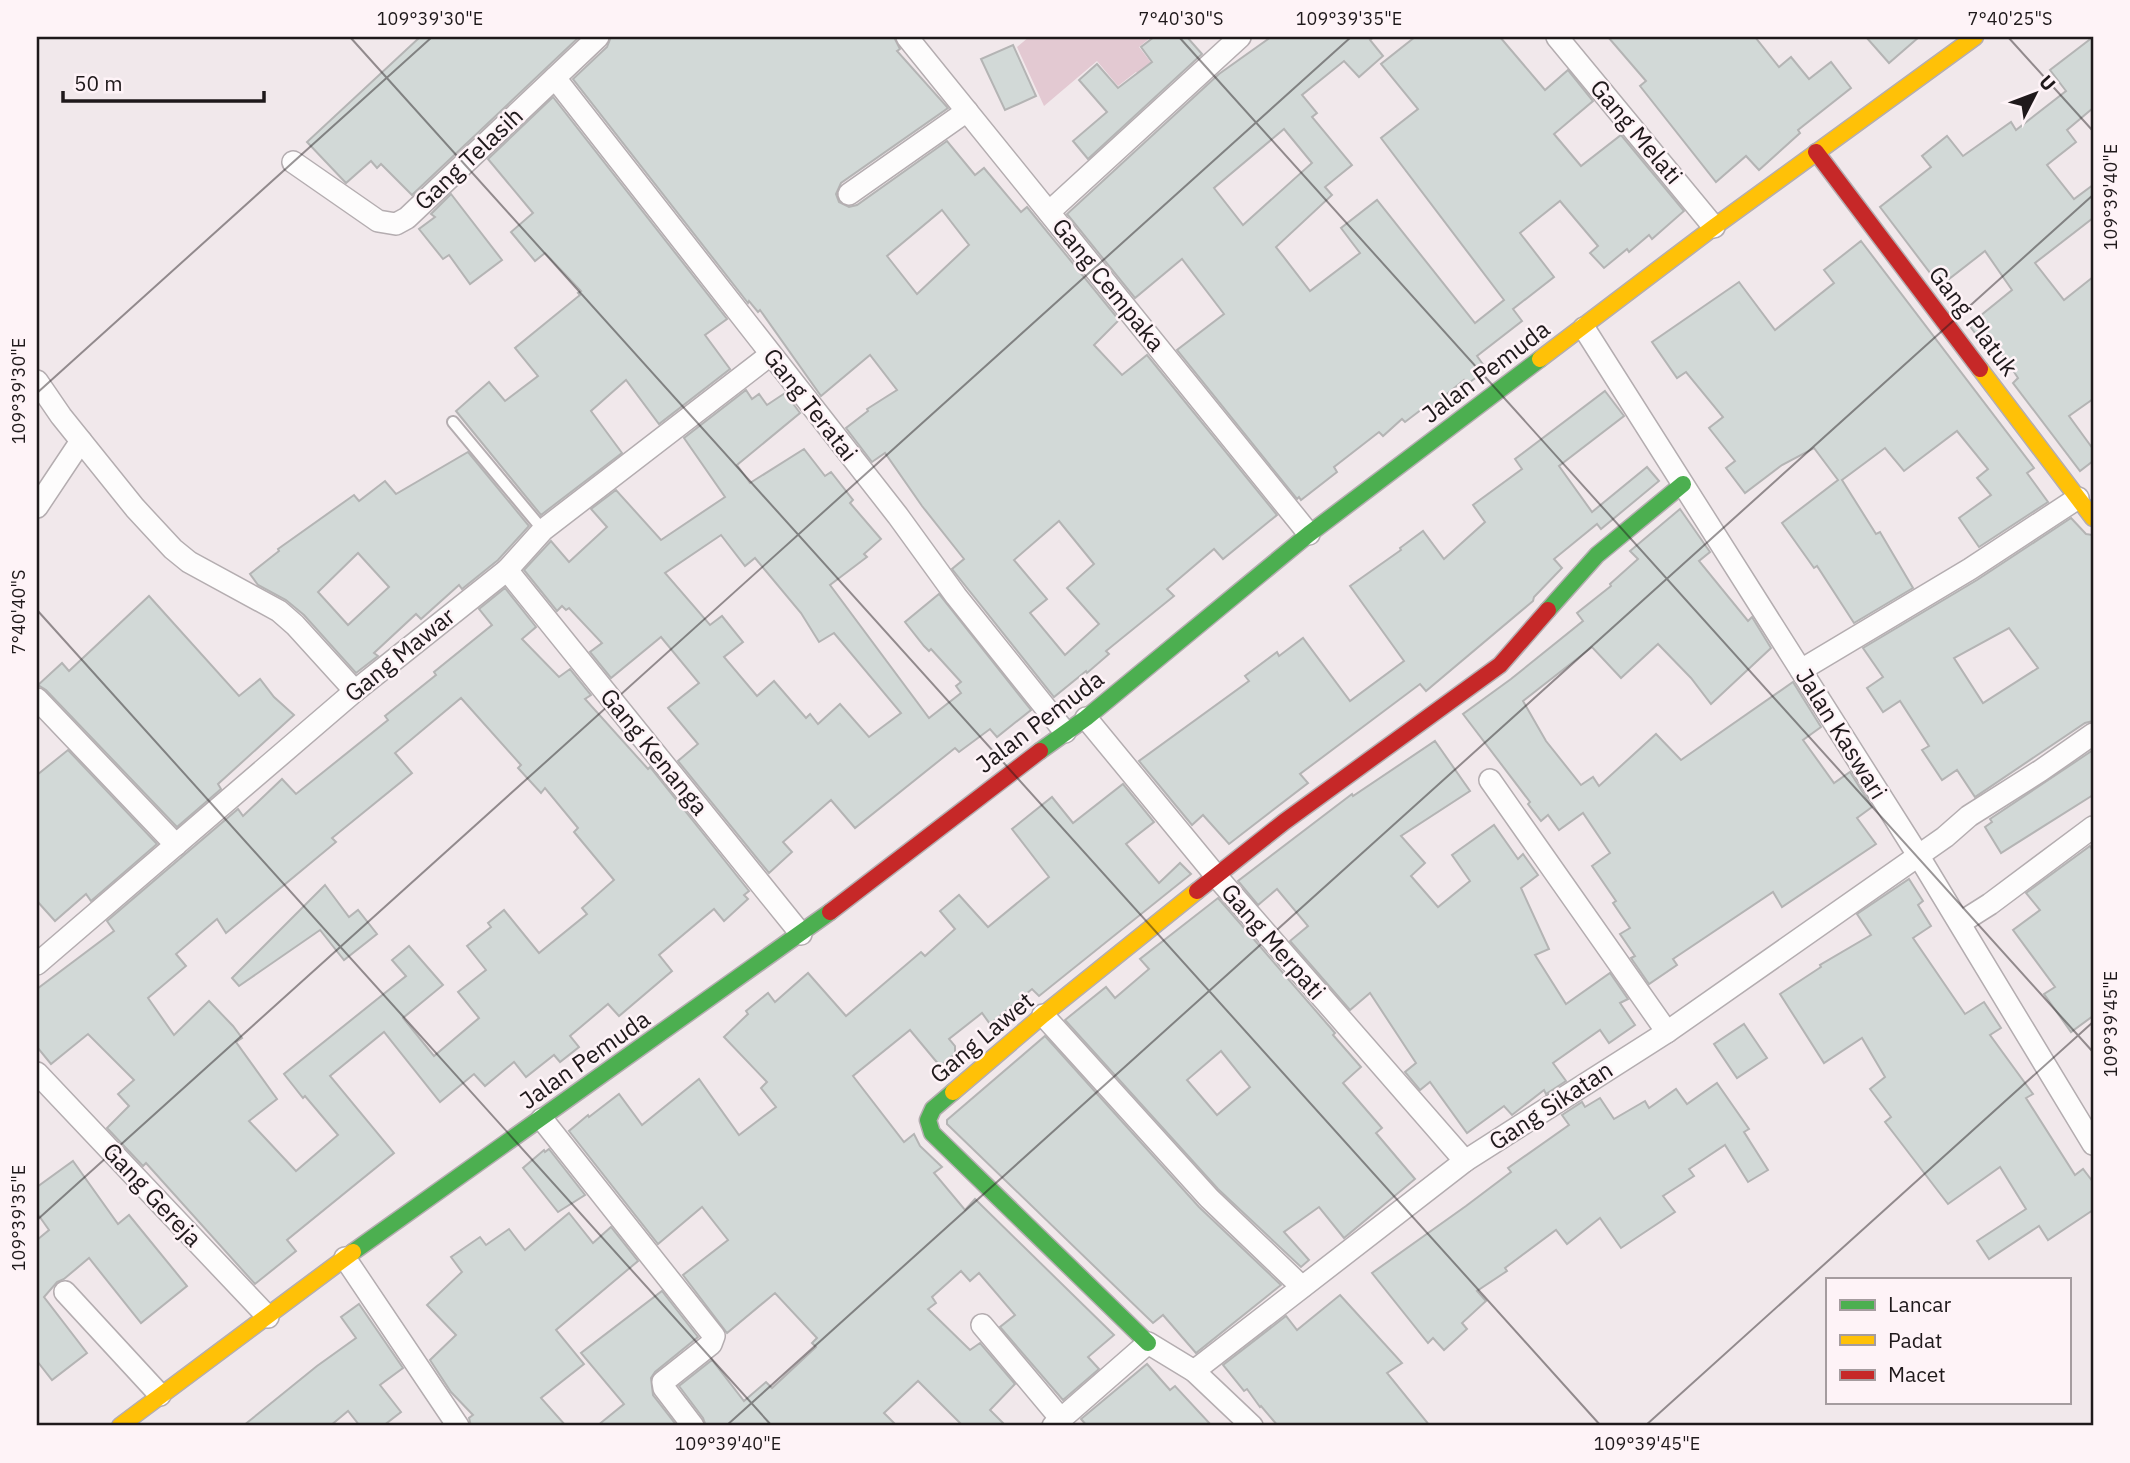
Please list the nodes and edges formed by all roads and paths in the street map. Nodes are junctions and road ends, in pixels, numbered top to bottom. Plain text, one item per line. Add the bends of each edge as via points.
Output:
1 (598, 37) edge
2 (907, 37) edge
3 (1240, 37) edge
4 (1557, 37) edge
5 (1975, 37) edge
6 (555, 78) junction
7 (967, 111) junction
8 (1816, 152) junction
9 (293, 162) dead end
10 (849, 194) dead end
11 (1049, 212) junction
12 (1714, 227) junction
13 (1584, 328) junction
14 (770, 355) junction
15 (37, 381) edge
16 (453, 422) dead end
17 (81, 441) junction
18 (1683, 484) junction
19 (2078, 498) junction
20 (37, 507) edge
21 (2093, 518) edge
22 (543, 530) junction
23 (1309, 534) junction
24 (507, 570) junction
25 (1801, 670) junction
26 (355, 691) junction
27 (37, 699) edge
28 (1086, 718) junction
29 (1065, 732) junction
30 (2093, 734) edge
31 (1490, 780) dead end
32 (2093, 827) edge
33 (176, 845) junction
34 (1918, 855) junction
35 (1217, 877) junction
36 (1960, 923) junction
37 (801, 934) junction
38 (37, 964) edge
39 (1044, 1015) junction
40 (1667, 1032) junction
41 (37, 1073) edge
42 (541, 1119) junction
43 (2093, 1144) edge
44 (1465, 1161) junction
45 (345, 1258) junction
46 (1302, 1287) junction
47 (65, 1292) dead end
48 (268, 1317) junction
49 (982, 1325) dead end
50 (1148, 1343) junction
51 (1194, 1371) junction
52 (160, 1395) junction
53 (1057, 1423) edge
54 (120, 1426) edge
55 (458, 1426) edge
56 (693, 1426) edge
57 (1252, 1426) edge

1 - 6 street, Gang Telasih
2 - 7 street, Gang Cempaka
3 - 11 street
4 - 12 street, Gang Melati
5 - 8 main road, Jalan Pemuda
6 - 9 street, Gang Telasih via 407,218 396,223 377,221
6 - 14 street, Gang Teratai
7 - 10 street
7 - 11 street, Gang Cempaka
8 - 12 main road, Jalan Pemuda
8 - 19 main road, Gang Platuk
11 - 23 street, Gang Cempaka
12 - 13 main road, Jalan Pemuda
13 - 18 street, Jalan Kaswari
13 - 23 main road, Jalan Pemuda
14 - 22 street, Gang Mawar
14 - 29 street, Gang Teratai
15 - 17 street
16 - 22 lane
17 - 20 street
17 - 26 street via 173,549 279,611
18 - 25 street, Jalan Kaswari
18 - 35 main road, Gang Lawet via 1597,555 1500,665 1284,822
19 - 21 main road, Gang Platuk
19 - 25 street
22 - 24 street, Gang Mawar
23 - 28 main road, Jalan Pemuda
24 - 26 street, Gang Mawar
24 - 37 street, Gang Kenanga
25 - 34 street, Jalan Kaswari
26 - 33 street, Gang Mawar
27 - 33 street
28 - 29 main road, Jalan Pemuda
28 - 35 street, Gang Merpati
29 - 37 main road, Jalan Pemuda
30 - 34 street, Gang Sikatan
31 - 40 street
32 - 36 street
33 - 38 street, Gang Mawar
34 - 36 street, Jalan Kaswari
34 - 40 street, Gang Sikatan
35 - 39 main road, Gang Lawet
35 - 44 street, Gang Merpati
36 - 43 street, Jalan Kaswari
37 - 42 main road, Jalan Pemuda
39 - 46 street via 1209,1198
39 - 50 main road, Gang Lawet via 933,1110 928,1120 932,1133
40 - 44 street, Gang Sikatan
41 - 48 street, Gang Gereja
42 - 45 main road, Jalan Pemuda
42 - 56 street via 714,1336 711,1344 663,1382
44 - 46 street, Gang Sikatan
45 - 48 main road, Jalan Pemuda
45 - 55 street
46 - 51 street, Gang Sikatan
47 - 52 street
48 - 52 main road, Jalan Pemuda
49 - 53 street
50 - 51 street
50 - 53 street
51 - 57 street
52 - 54 main road, Jalan Pemuda

